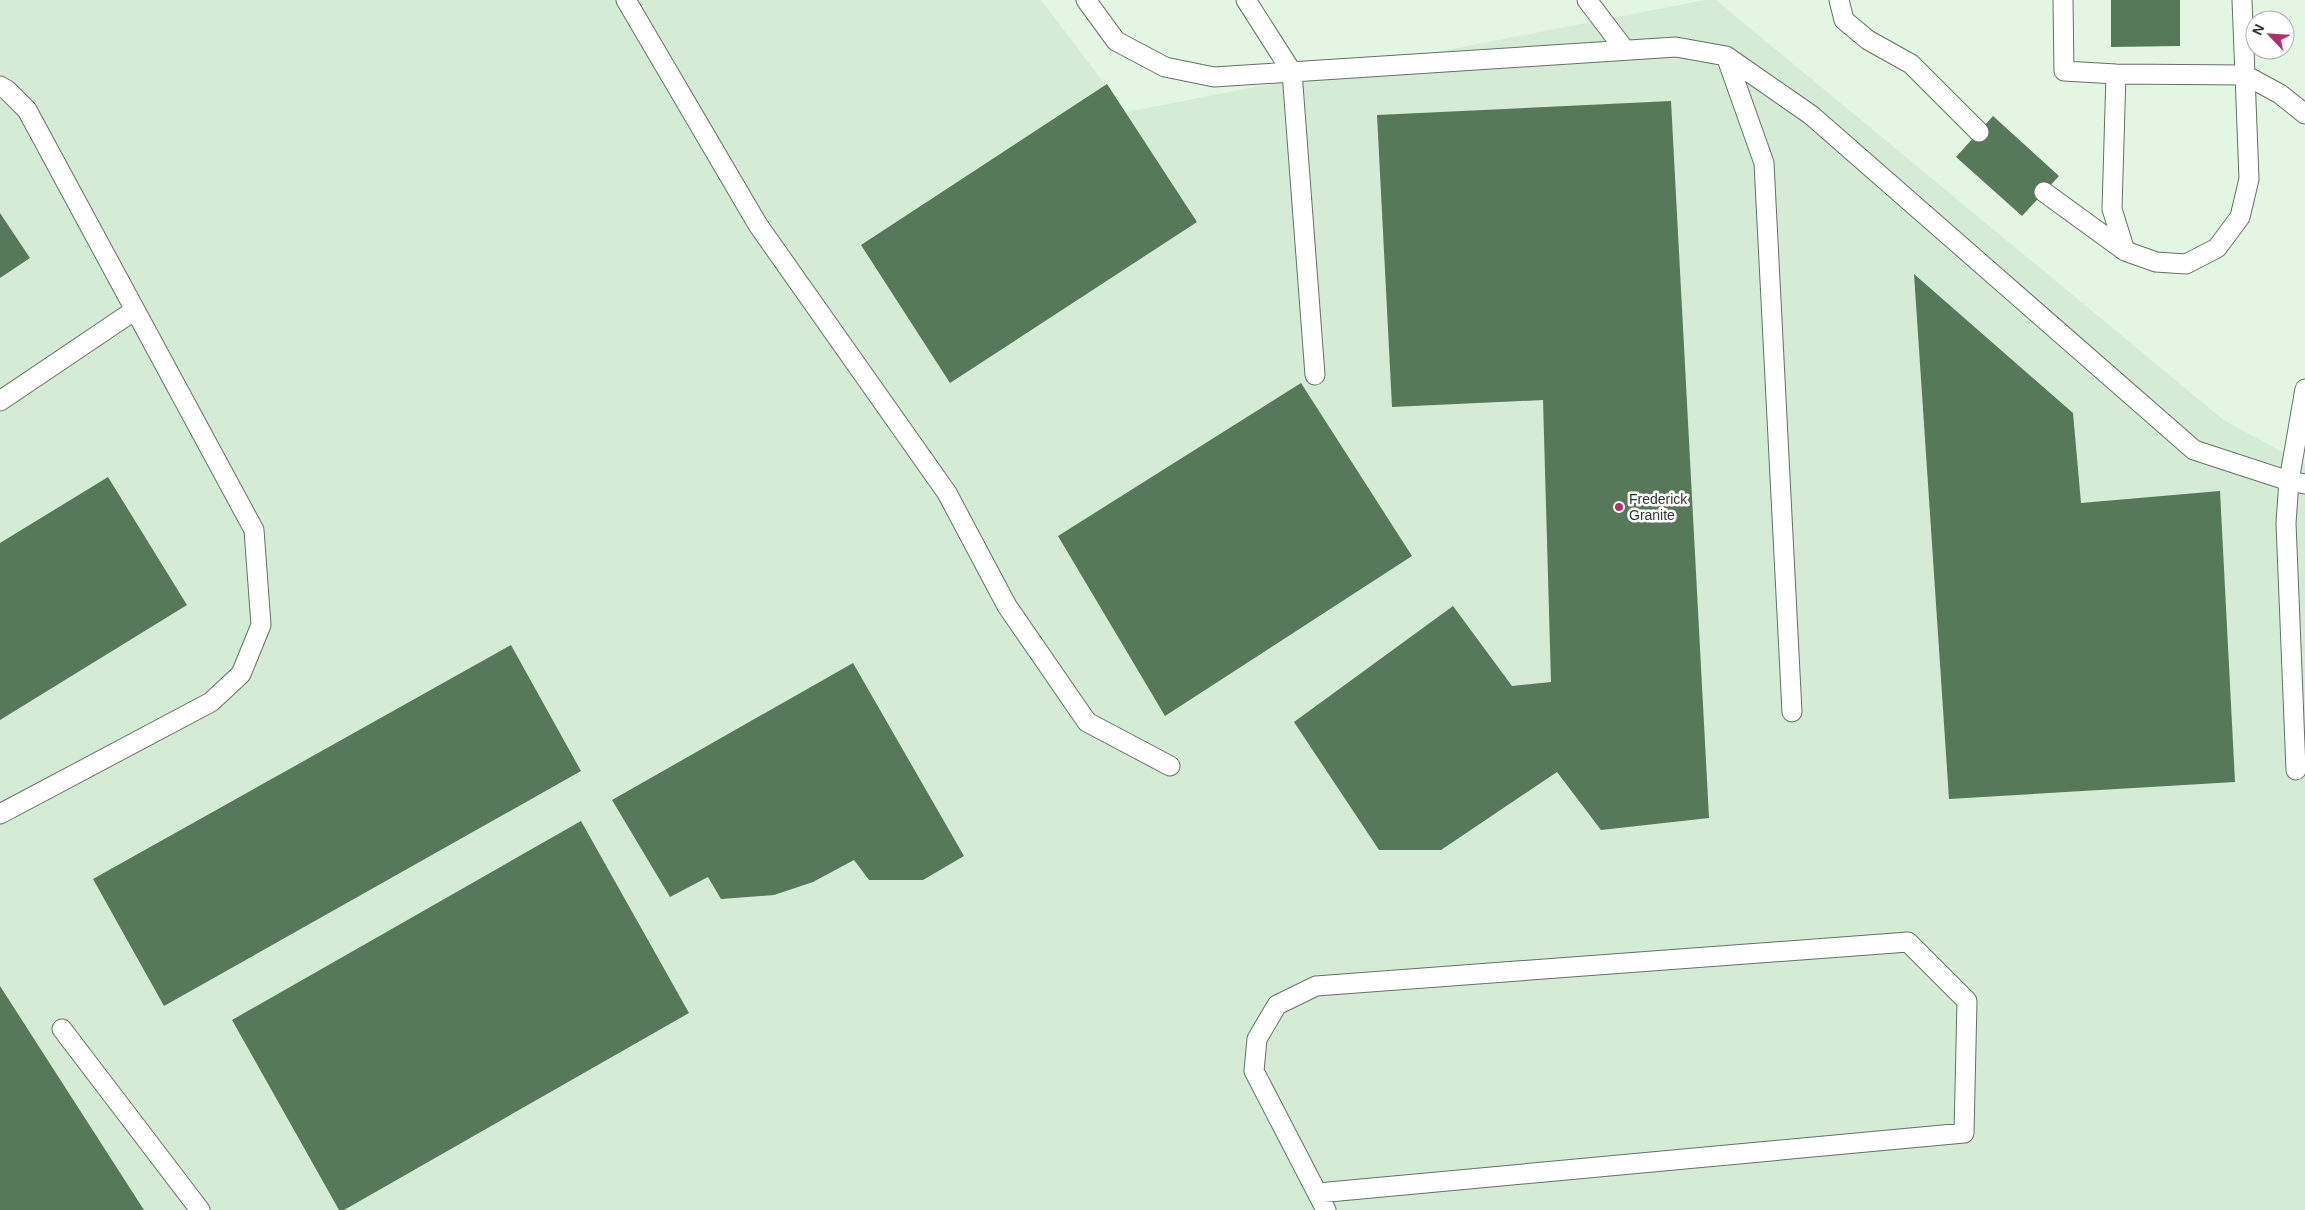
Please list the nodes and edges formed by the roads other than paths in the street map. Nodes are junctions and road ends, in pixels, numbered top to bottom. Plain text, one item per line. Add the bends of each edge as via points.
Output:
1 (626, 0) edge
2 (1086, 0) edge
3 (1246, 0) edge
4 (1587, 0) edge
5 (1839, 0) edge
6 (2063, 0) edge
7 (2242, 0) edge
8 (1625, 50) junction
9 (1726, 56) junction
10 (1292, 72) junction
11 (2116, 74) junction
12 (2246, 75) junction
13 (0, 86) edge
14 (2305, 114) edge
15 (1979, 132) dead end
16 (2044, 192) dead end
17 (2125, 251) junction
18 (135, 310) junction
19 (1315, 375) dead end
20 (2305, 389) edge
21 (0, 401) edge
22 (2297, 482) edge
23 (1792, 712) dead end
24 (1170, 766) dead end
25 (2296, 770) dead end
26 (0, 814) edge
27 (62, 1029) dead end
28 (1318, 1193) junction
29 (200, 1210) edge
30 (1326, 1210) edge

1 - 24 lane via 758,225 947,493 1007,606 1086,722
2 - 10 lane via 1116,42 1164,67 1214,77
3 - 10 lane
4 - 8 lane
5 - 15 lane via 1844,20 1868,40 1911,64
6 - 11 lane via 2064,71
7 - 12 lane
8 - 9 lane via 1676,47
8 - 10 lane
9 - 22 lane via 1811,114 2194,450
9 - 23 lane via 1764,163
10 - 19 lane
11 - 12 lane
11 - 17 lane via 2112,209
12 - 14 lane via 2280,94
12 - 17 lane via 2249,178 2240,216 2217,248 2186,264 2156,262
13 - 18 lane via 27,110
16 - 17 lane
18 - 21 lane
18 - 26 lane via 254,530 261,625 241,674 211,702
20 - 22 lane
22 - 25 lane via 2286,523
27 - 29 lane
28 - 28 lane via 1964,1133 1967,1001 1908,942 1316,986 1277,1005 1257,1039 1254,1071
28 - 30 lane

